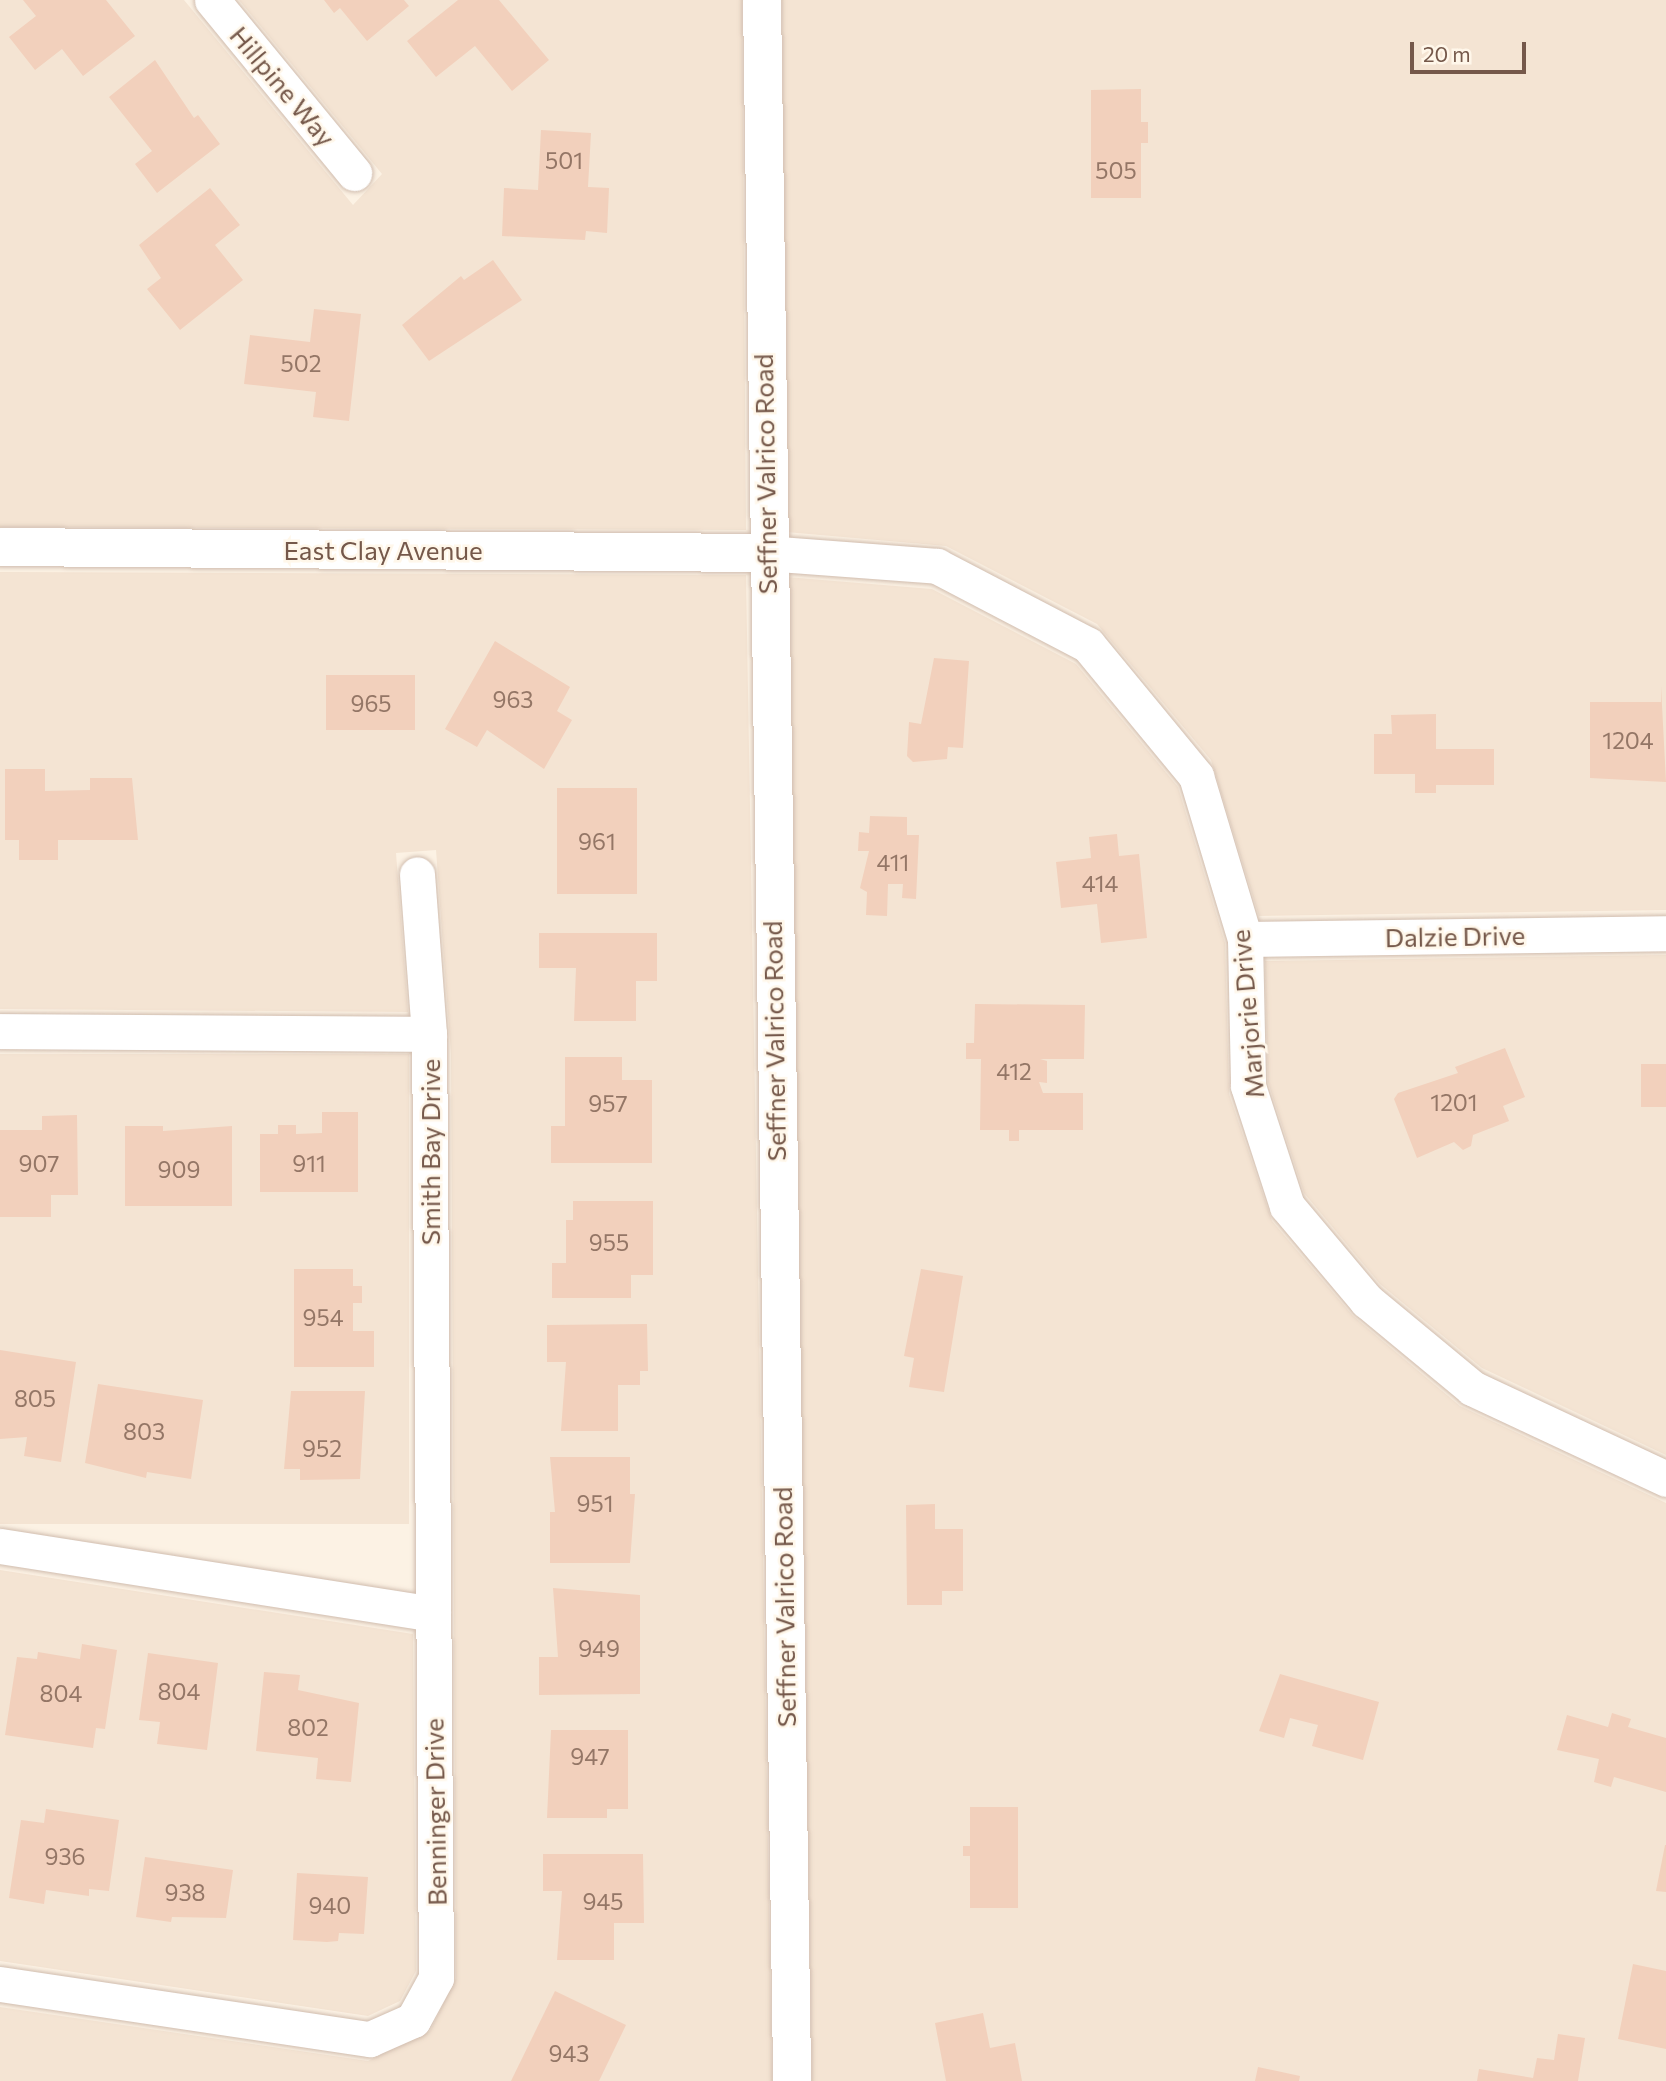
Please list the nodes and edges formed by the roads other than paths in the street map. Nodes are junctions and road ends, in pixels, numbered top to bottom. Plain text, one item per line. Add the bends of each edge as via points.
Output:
1 (212, 0) edge
2 (762, 0) edge
3 (354, 173) dead end
4 (0, 547) edge
5 (766, 553) junction
6 (417, 874) dead end
7 (1666, 933) edge
8 (1245, 939) junction
9 (0, 1031) edge
10 (429, 1034) junction
11 (1666, 1479) edge
12 (0, 1546) edge
13 (433, 1614) junction
14 (0, 1984) edge
15 (792, 2081) edge

1 - 3 street, Hillpine Way
2 - 5 street, Seffner Valrico Road
4 - 5 street, East Clay Avenue
5 - 8 street, Marjorie Drive via 937,566 1088,645 1196,776
5 - 15 street, Seffner Valrico Road
6 - 10 street
7 - 8 street, Dalzie Drive
8 - 11 street, Marjorie Drive via 1248,1086 1287,1206 1367,1301 1472,1388
9 - 10 street, Smith Bay Drive
10 - 13 street, Smith Bay Drive
12 - 13 street
13 - 14 street, Benninger Drive via 436,1978 413,2020 370,2039

